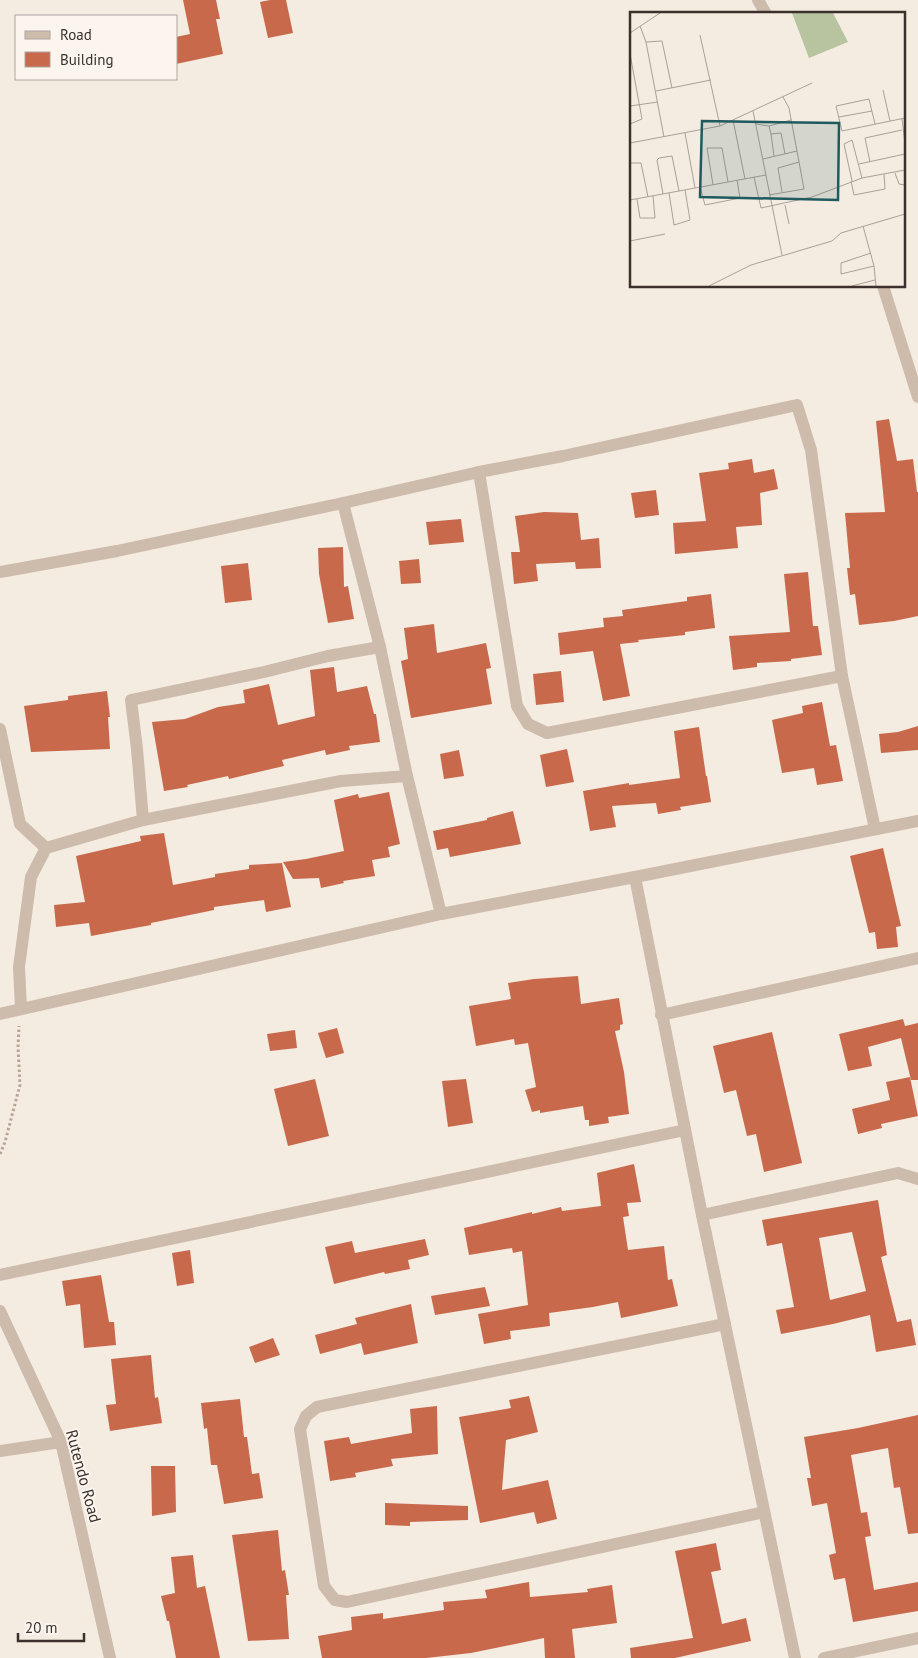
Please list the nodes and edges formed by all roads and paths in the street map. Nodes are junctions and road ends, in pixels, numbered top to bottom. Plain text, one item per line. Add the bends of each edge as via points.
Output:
1 (758, 0) edge
2 (765, 12) edge
3 (884, 288) edge
4 (918, 397) edge
5 (479, 472) junction
6 (343, 503) junction
7 (0, 572) edge
8 (380, 647) junction
9 (842, 676) junction
10 (0, 729) edge
11 (407, 776) junction
12 (143, 820) junction
13 (918, 821) edge
14 (875, 828) junction
15 (46, 848) junction
16 (635, 878) junction
17 (441, 914) junction
18 (918, 958) edge
19 (21, 1008) junction
20 (0, 1014) edge
21 (661, 1015) junction
22 (685, 1130) junction
23 (0, 1154) edge
24 (918, 1179) edge
25 (702, 1215) junction
26 (0, 1275) edge
27 (0, 1310) edge
28 (725, 1324) junction
29 (61, 1442) junction
30 (0, 1451) edge
31 (764, 1512) junction
32 (918, 1638) edge
33 (110, 1658) edge
34 (795, 1658) edge
35 (824, 1658) edge

1 - 2 street
3 - 4 street
5 - 6 street
5 - 9 street via 518,706 528,724 547,733
5 - 9 street via 797,405 811,450
6 - 7 street
6 - 8 street
8 - 11 street
8 - 12 street via 131,700
9 - 14 street
10 - 15 street via 20,824
11 - 12 street via 341,781
11 - 17 street
12 - 15 street
13 - 14 street
14 - 16 street
15 - 19 street via 31,877 18,967
16 - 17 street
16 - 21 street
17 - 19 street
18 - 21 street
19 - 20 street
19 - 23 path via 20,1085
21 - 22 street
22 - 25 street
22 - 26 street
24 - 25 street via 898,1173
25 - 28 street
27 - 29 street, Rutendo Road
28 - 31 street
28 - 31 street via 317,1407 306,1416 300,1429 324,1586 335,1600 347,1602
29 - 30 street
29 - 33 street, Rutendo Road
31 - 34 street
32 - 35 street

